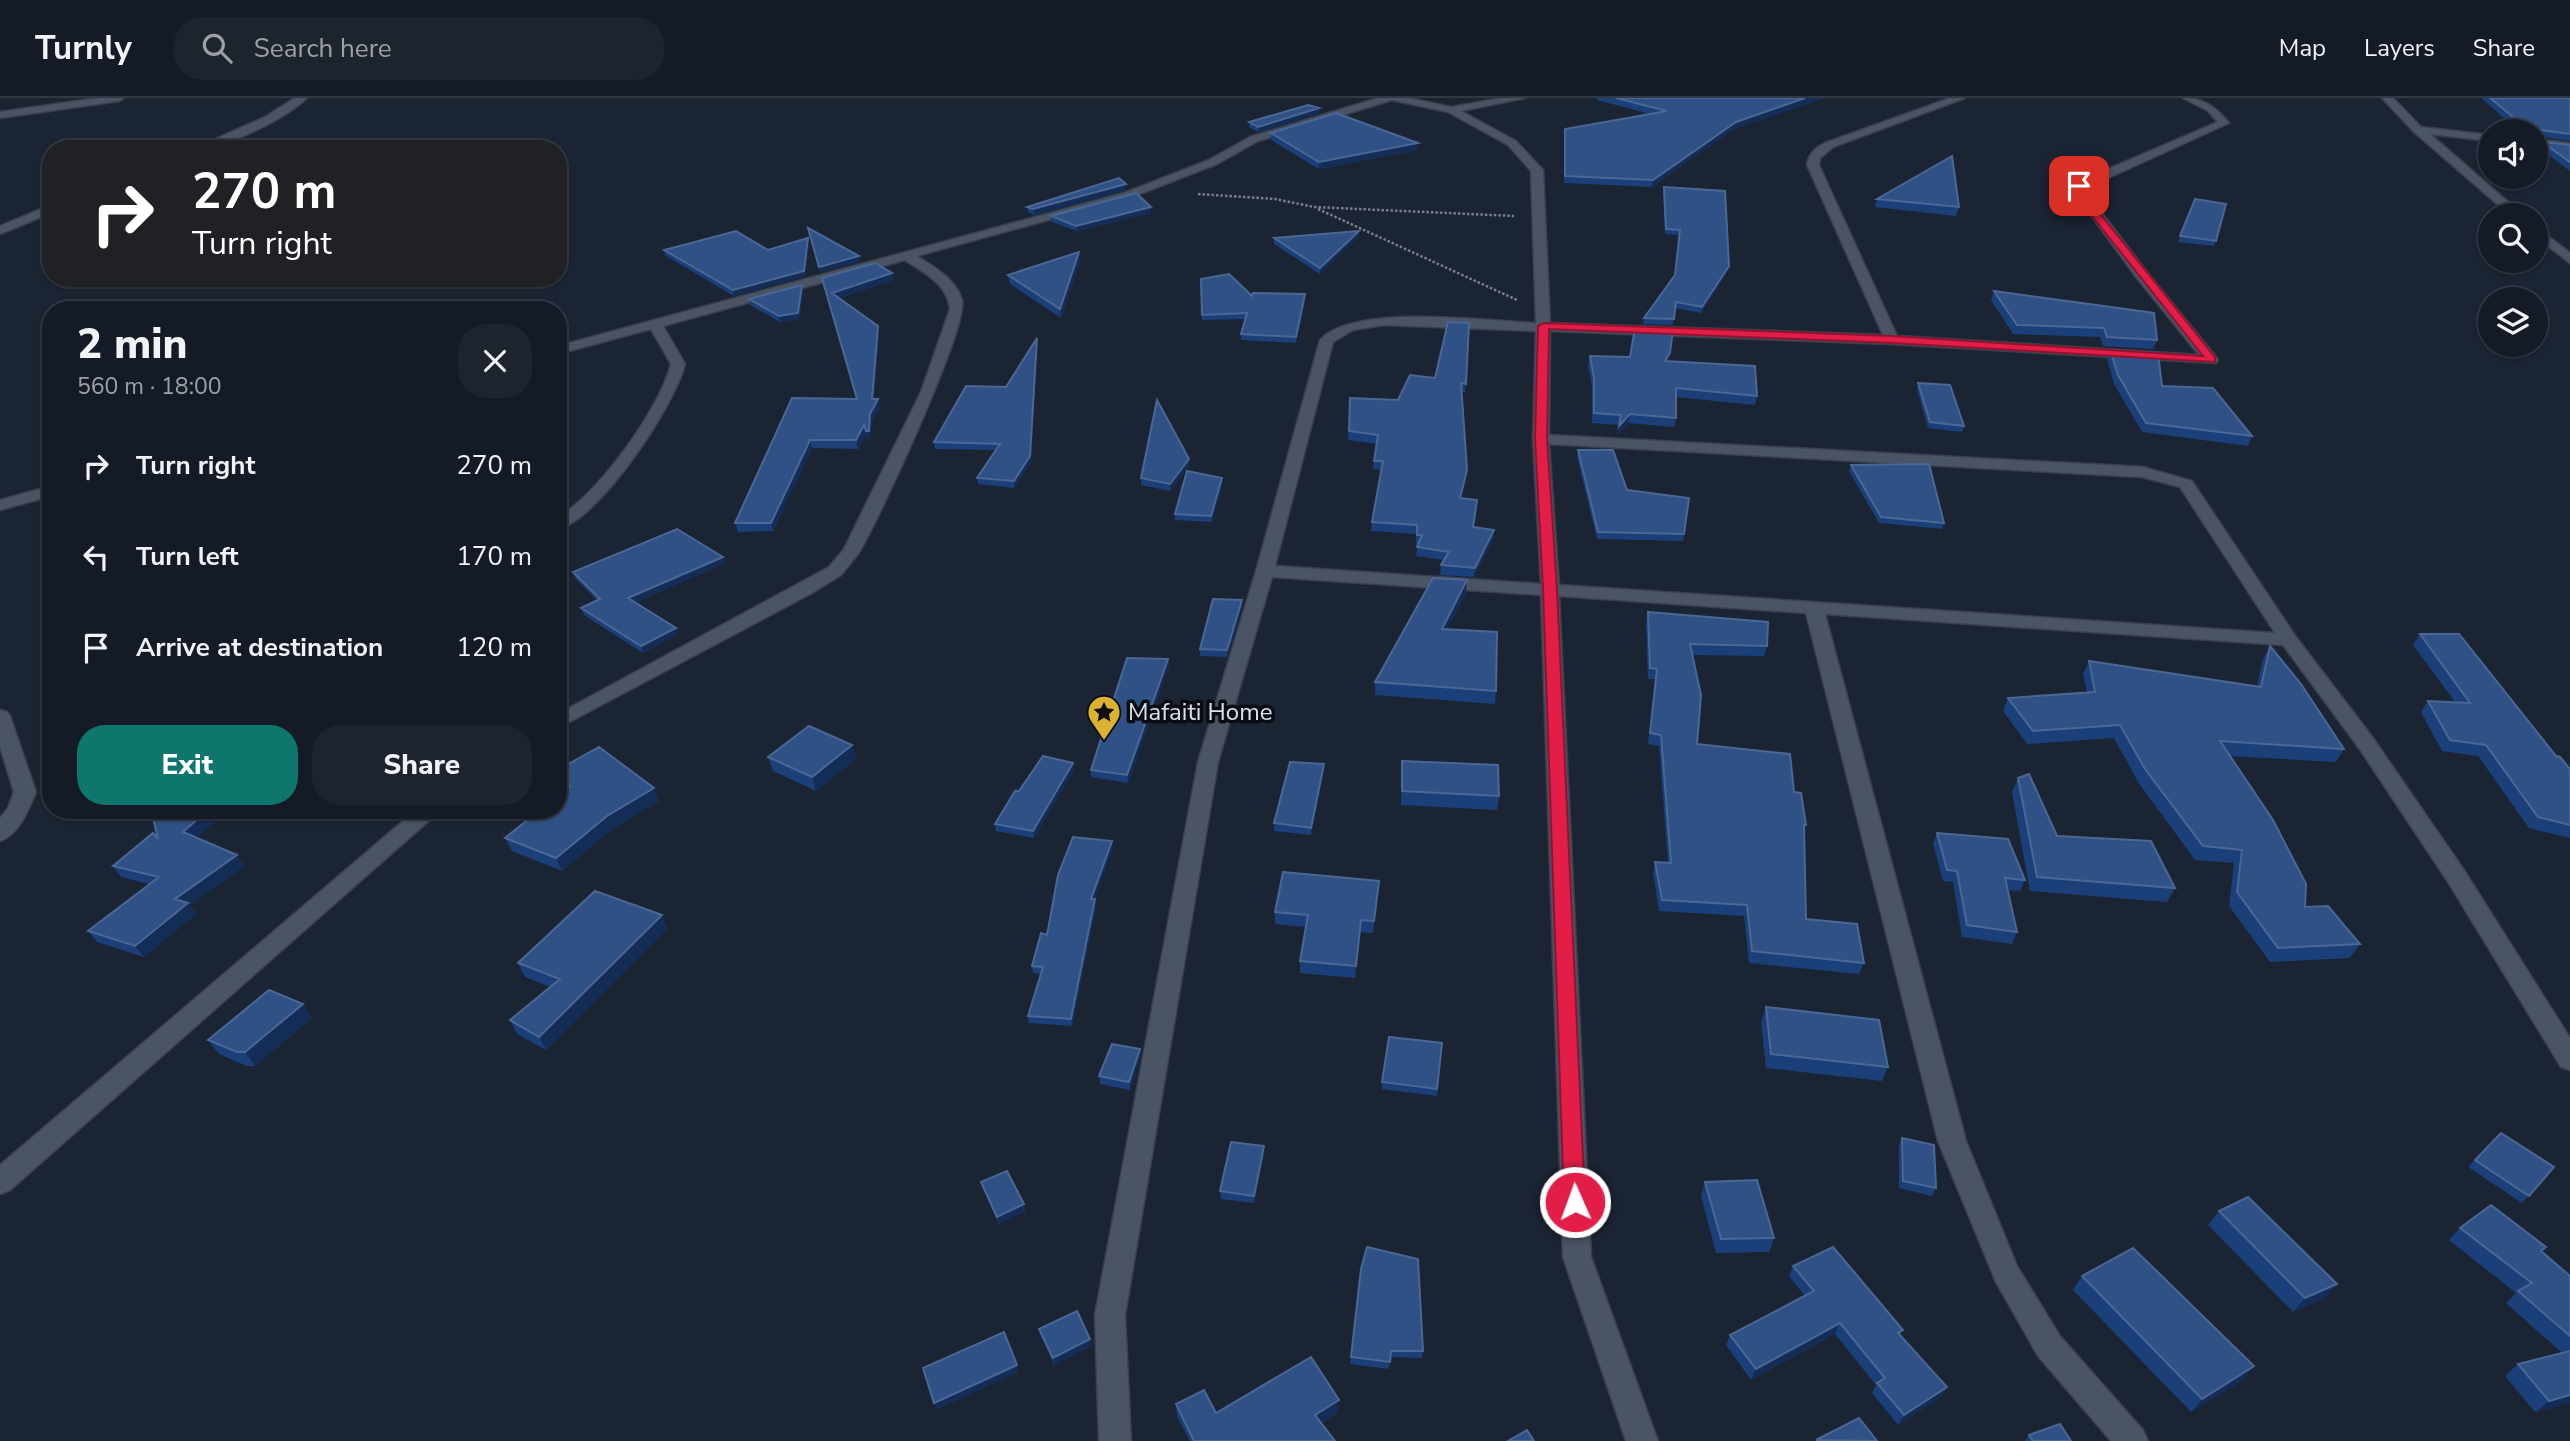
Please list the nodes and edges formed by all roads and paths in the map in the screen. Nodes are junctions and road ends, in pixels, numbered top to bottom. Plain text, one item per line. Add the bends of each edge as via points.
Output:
1 (118, 98) edge
2 (302, 98) edge
3 (1389, 98) edge
4 (1395, 98) edge
5 (1520, 98) edge
6 (1960, 98) edge
7 (2188, 98) edge
8 (2387, 98) edge
9 (1451, 110) junction
10 (0, 115) edge
11 (2418, 130) junction
12 (2478, 137) edge
13 (219, 140) edge
14 (2548, 143) edge
15 (2570, 146) edge
16 (1193, 194) dead end
17 (2503, 203) edge
18 (1314, 207) junction
19 (42, 213) edge
20 (1541, 218) junction
21 (0, 230) edge
22 (2548, 241) edge
23 (905, 254) junction
24 (2570, 259) edge
25 (1543, 319) junction
26 (655, 324) junction
27 (1892, 340) junction
28 (567, 348) edge
29 (1541, 439) junction
30 (42, 493) edge
31 (0, 505) edge
32 (567, 518) edge
33 (1265, 571) junction
34 (1550, 589) junction
35 (1814, 610) junction
36 (2289, 640) junction
37 (0, 716) edge
38 (567, 717) edge
39 (420, 819) edge
40 (0, 833) edge
41 (2570, 1060) edge
42 (0, 1182) edge
43 (1115, 1441) edge
44 (1642, 1441) edge
45 (2132, 1441) edge

1 - 10 street
2 - 13 street via 269,119
3 - 23 street via 1254,139 1213,162 1128,195
4 - 9 street
5 - 9 street
6 - 27 street via 1829,145 1814,158 1813,165
7 - 27 street via 2212,109 2224,123 2078,189 2211,360
8 - 11 street
9 - 20 street via 1512,143 1537,170
11 - 12 street
11 - 17 street
14 - 15 street
16 - 18 path via 1275,199
18 - 20 path
18 - 25 path
19 - 21 street
20 - 25 street
22 - 24 street
23 - 26 street
23 - 38 street via 948,285 957,296 957,309 928,392 852,550 835,571 806,589
25 - 27 street
25 - 29 street
25 - 33 street via 1384,321 1349,327 1327,340
26 - 28 street
26 - 32 street via 678,364 673,386 586,505
29 - 34 street
29 - 36 street via 2143,472 2167,477 2186,484
30 - 31 street
33 - 34 street
33 - 43 street via 1208,762 1112,1301
34 - 35 street
34 - 44 street via 1577,1257
35 - 36 street
35 - 45 street via 1957,1154 2006,1273 2049,1346
36 - 41 street via 2456,876
37 - 40 street via 24,792 18,810
39 - 42 street

